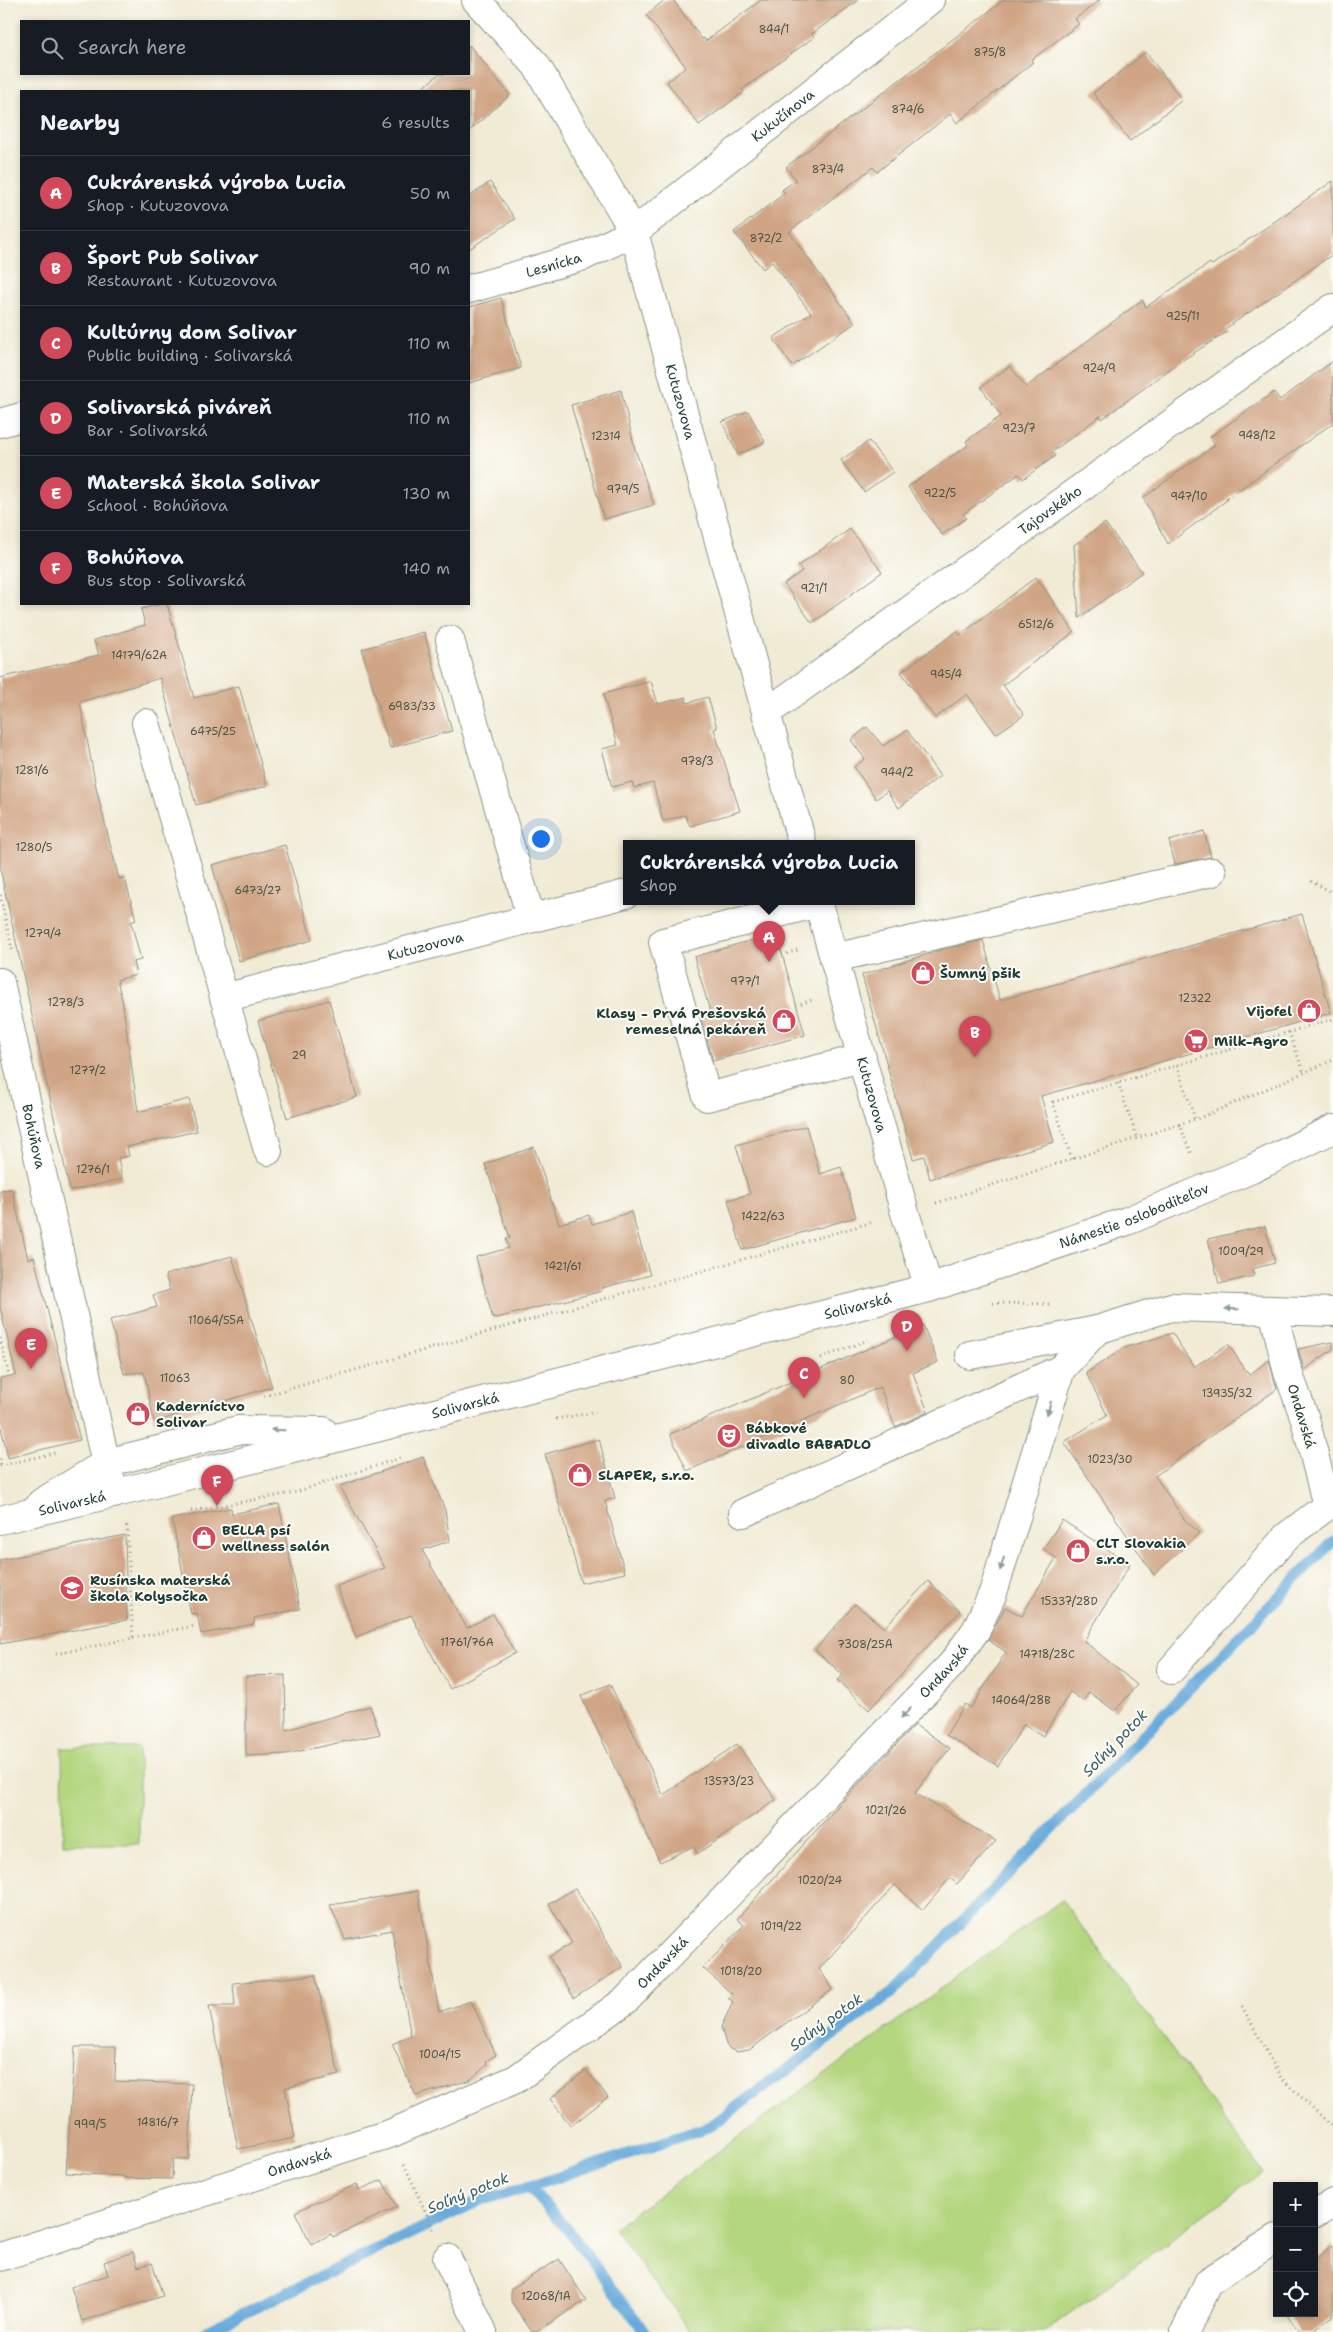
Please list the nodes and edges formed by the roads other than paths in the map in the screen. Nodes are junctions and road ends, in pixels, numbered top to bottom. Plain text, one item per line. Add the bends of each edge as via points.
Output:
1 (476, 0) edge
2 (930, 0) edge
3 (634, 232) junction
4 (470, 289) edge
5 (1333, 308) edge
6 (20, 417) edge
7 (0, 423) edge
8 (450, 640) dead end
9 (766, 713) junction
10 (146, 723) dead end
11 (801, 840) edge
12 (1212, 872) dead end
13 (623, 895) edge
14 (807, 905) edge
15 (820, 905) edge
16 (531, 918) junction
17 (834, 958) junction
18 (0, 982) edge
19 (224, 998) junction
20 (862, 1058) junction
21 (1333, 1129) edge
22 (268, 1151) dead end
23 (929, 1288) junction
24 (1274, 1310) junction
25 (1333, 1312) edge
26 (1097, 1330) junction
27 (970, 1356) dead end
28 (1062, 1369) junction
29 (362, 1431) junction
30 (103, 1453) junction
31 (114, 1494) junction
32 (743, 1512) dead end
33 (12, 1517) edge
34 (1171, 1670) dead end
35 (1333, 2202) edge
36 (1318, 2211) edge
37 (1273, 2241) edge
38 (0, 2257) edge
39 (447, 2258) dead end
40 (1197, 2306) junction
41 (483, 2332) edge
42 (1165, 2332) edge
43 (1184, 2332) edge

1 - 3 street, Kutuzovova via 536,65
2 - 3 street, Kukučínova
3 - 4 street, Lesnícka via 584,256
3 - 9 street, Kutuzovova
5 - 9 street, Tajovského
6 - 7 street
8 - 16 street
9 - 11 street, Kutuzovova
10 - 19 street
12 - 17 street
13 - 16 street, Kutuzovova
14 - 20 street via 663,942 707,1097
15 - 17 street, Kutuzovova
16 - 19 street, Kutuzovova
17 - 20 street, Kutuzovova
18 - 30 street, Bohúňova
19 - 22 street
20 - 23 street, Kutuzovova via 904,1213
21 - 23 street, Námestie osloboditeľov via 1252,1169 1127,1221
23 - 29 street, Solivarská
24 - 25 street
24 -> 26 street via 1171,1307
24 - 34 street, Ondavská via 1287,1369 1305,1419 1326,1506 1286,1537
26 - 27 street
26 - 28 street, Ondavská
28 - 32 street, Ondavská
28 -> 38 street, Ondavská via 993,1593 976,1630 952,1664 626,2000 516,2079 392,2134
29 -> 30 street via 238,1430
29 - 31 street, Solivarská
30 - 31 street, Bohúňova
30 - 33 street
31 - 33 street, Solivarská
35 - 36 street
37 - 40 street via 1209,2281
39 - 41 street
40 - 42 street
40 - 43 street

